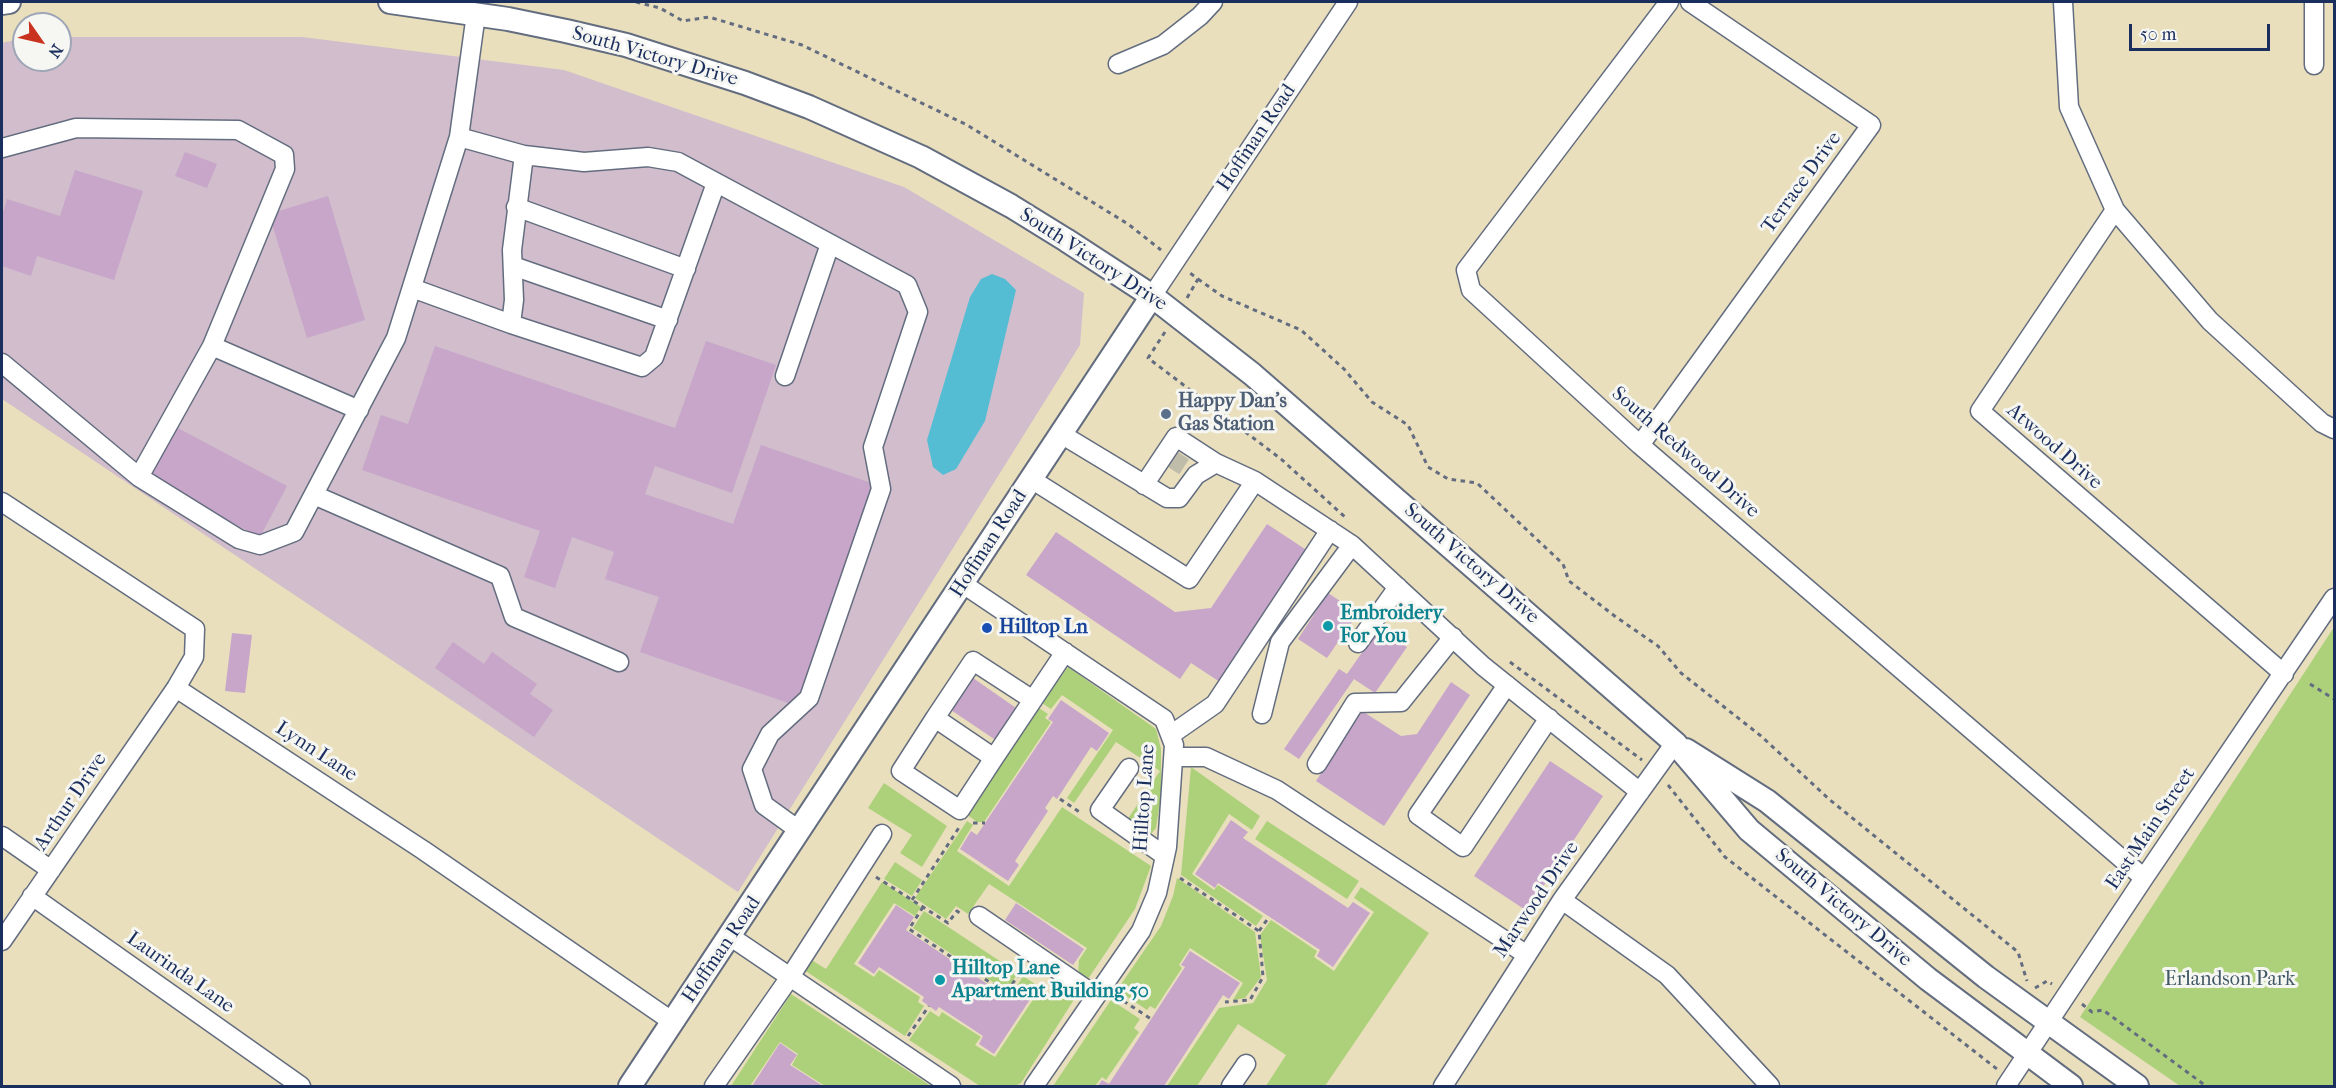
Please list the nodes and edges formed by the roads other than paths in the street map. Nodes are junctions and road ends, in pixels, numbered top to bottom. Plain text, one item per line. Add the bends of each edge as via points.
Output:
1 (9, 2) edge
2 (390, 2) edge
3 (1213, 2) edge
4 (1348, 2) edge
5 (1669, 2) edge
6 (1690, 2) edge
7 (2064, 2) edge
8 (2314, 2) edge
9 (2, 3) edge
10 (476, 14) junction
11 (1118, 64) dead end
12 (2314, 65) dead end
13 (459, 137) junction
14 (2, 148) edge
15 (524, 155) junction
16 (716, 183) junction
17 (516, 207) junction
18 (2115, 210) junction
19 (830, 244) junction
20 (513, 266) junction
21 (686, 269) junction
22 (412, 288) junction
23 (1152, 296) junction
24 (668, 320) junction
25 (511, 324) junction
26 (212, 346) junction
27 (2, 363) edge
28 (785, 376) dead end
29 (358, 410) junction
30 (2334, 429) edge
31 (1061, 434) junction
32 (1640, 445) junction
33 (1216, 463) junction
34 (139, 477) junction
35 (1031, 479) junction
36 (1255, 481) junction
37 (1144, 485) junction
38 (314, 495) junction
39 (2, 502) edge
40 (1330, 530) junction
41 (1352, 545) junction
42 (963, 584) junction
43 (1398, 587) junction
44 (2334, 598) edge
45 (1453, 637) junction
46 (1358, 643) dead end
47 (1065, 652) junction
48 (619, 662) dead end
49 (2284, 674) junction
50 (1507, 685) junction
51 (176, 688) junction
52 (1033, 700) junction
53 (1262, 714) dead end
54 (935, 718) junction
55 (1549, 718) junction
56 (1172, 734) junction
57 (1675, 743) junction
58 (1174, 757) junction
59 (994, 758) junction
60 (1317, 764) dead end
61 (1129, 768) dead end
62 (1640, 792) junction
63 (800, 831) junction
64 (882, 834) dead end
65 (2, 836) edge
66 (1164, 861) junction
67 (51, 870) junction
68 (2144, 878) junction
69 (32, 896) junction
70 (1562, 900) junction
71 (979, 916) road end
72 (731, 937) junction
73 (2, 941) edge
74 (1527, 955) junction
75 (790, 977) junction
76 (1099, 991) junction
77 (673, 1022) junction
78 (2049, 1024) junction
79 (2028, 1055) junction
80 (1246, 1064) dead end
81 (2009, 1083) edge
82 (301, 1086) edge
83 (630, 1086) edge
84 (714, 1086) edge
85 (951, 1086) edge
86 (1034, 1086) edge
87 (1231, 1086) edge
88 (1443, 1086) edge
89 (1770, 1086) edge
90 (2071, 1086) edge
91 (2137, 1086) edge

1 - 9 main road
2 - 10 main road, South Victory Drive
3 - 11 street via 1162,45
4 - 23 street, Hoffman Road
5 - 32 street, South Redwood Drive via 1466,270 1471,290 1485,305
6 - 32 street, Terrace Drive via 1871,125
7 - 18 street via 2069,107
8 - 12 street
10 - 13 street
10 - 23 main road, South Victory Drive via 626,45 819,111 967,181
13 - 15 street
13 - 22 street
14 - 26 street via 76,128 238,130 284,155 285,170
15 - 16 street via 584,162 648,157 678,162
15 - 17 street
16 - 19 street
16 - 21 street
17 - 20 street
17 - 21 street
18 - 30 street via 2210,321 2322,423
18 - 49 street, Atwood Drive via 1980,411
19 - 28 street
19 - 63 street via 907,285 918,312 873,447 881,489 809,699 770,735 752,769 764,805
20 - 24 street
20 - 25 street
21 - 24 street
22 - 25 street
22 - 29 street via 396,338
23 - 31 main road, Hoffman Road
23 - 57 main road, South Victory Drive via 1277,395
24 - 25 street via 654,357 642,367
26 - 29 street
26 - 34 street
27 - 34 street
29 - 38 street
31 - 35 main road, Hoffman Road
31 - 37 street
32 - 68 street, South Redwood Drive
33 - 36 street
33 - 37 street via 1191,471 1179,498 1167,498
33 - 37 street via 1176,437 1167,456
34 - 38 street via 239,539 260,545 294,532
35 - 36 street via 1189,579
35 - 42 main road, Hoffman Road
36 - 40 street
38 - 48 street via 500,576 514,617
39 - 51 street via 195,629 194,657
40 - 41 street
40 - 56 street via 1215,704
41 - 43 street
41 - 53 street via 1280,642
42 - 47 street, Hilltop Lane
42 - 63 main road, Hoffman Road
43 - 45 street
43 - 46 street
44 - 49 street, East Main Street
45 - 50 street
45 - 60 street via 1401,702 1355,704
47 - 52 street
47 - 56 street, Hilltop Lane via 1164,719
49 - 68 street, East Main Street
50 - 55 street
50 - 55 street via 1418,815 1463,847
51 - 67 street, Arthur Drive
51 - 77 street, Lynn Lane via 423,850
52 - 54 street via 973,661
52 - 59 street
54 - 59 street
54 - 59 street via 901,771 960,810
55 - 62 street
56 - 58 street, Hilltop Lane
57 - 62 street, Marwood Drive
57 - 78 main road, South Victory Drive via 1767,801
57 - 79 main road, South Victory Drive via 1749,830 1928,979
58 - 66 street, Hilltop Lane
58 - 74 street via 1206,758 1277,790
61 - 66 street via 1100,810
62 - 70 street, Marwood Drive
63 - 72 main road, Hoffman Road
64 - 75 street
65 - 67 street
66 - 76 street, Hilltop Lane via 1157,893 1141,930
67 - 69 street, Arthur Drive
68 - 78 street, East Main Street
69 - 73 street, Arthur Drive
69 - 82 street, Laurinda Lane
70 - 74 street, Marwood Drive
70 - 89 street via 1667,975
71 - 76 street via 1034,954
72 - 75 street
72 - 77 main road, Hoffman Road
74 - 88 street, Marwood Drive
75 - 84 street
75 - 85 street
76 - 86 street, Hilltop Lane
77 - 83 main road, Hoffman Road
78 - 79 street, East Main Street
78 - 91 main road, South Victory Drive
79 - 81 street, East Main Street
79 - 90 main road, South Victory Drive
80 - 87 street

